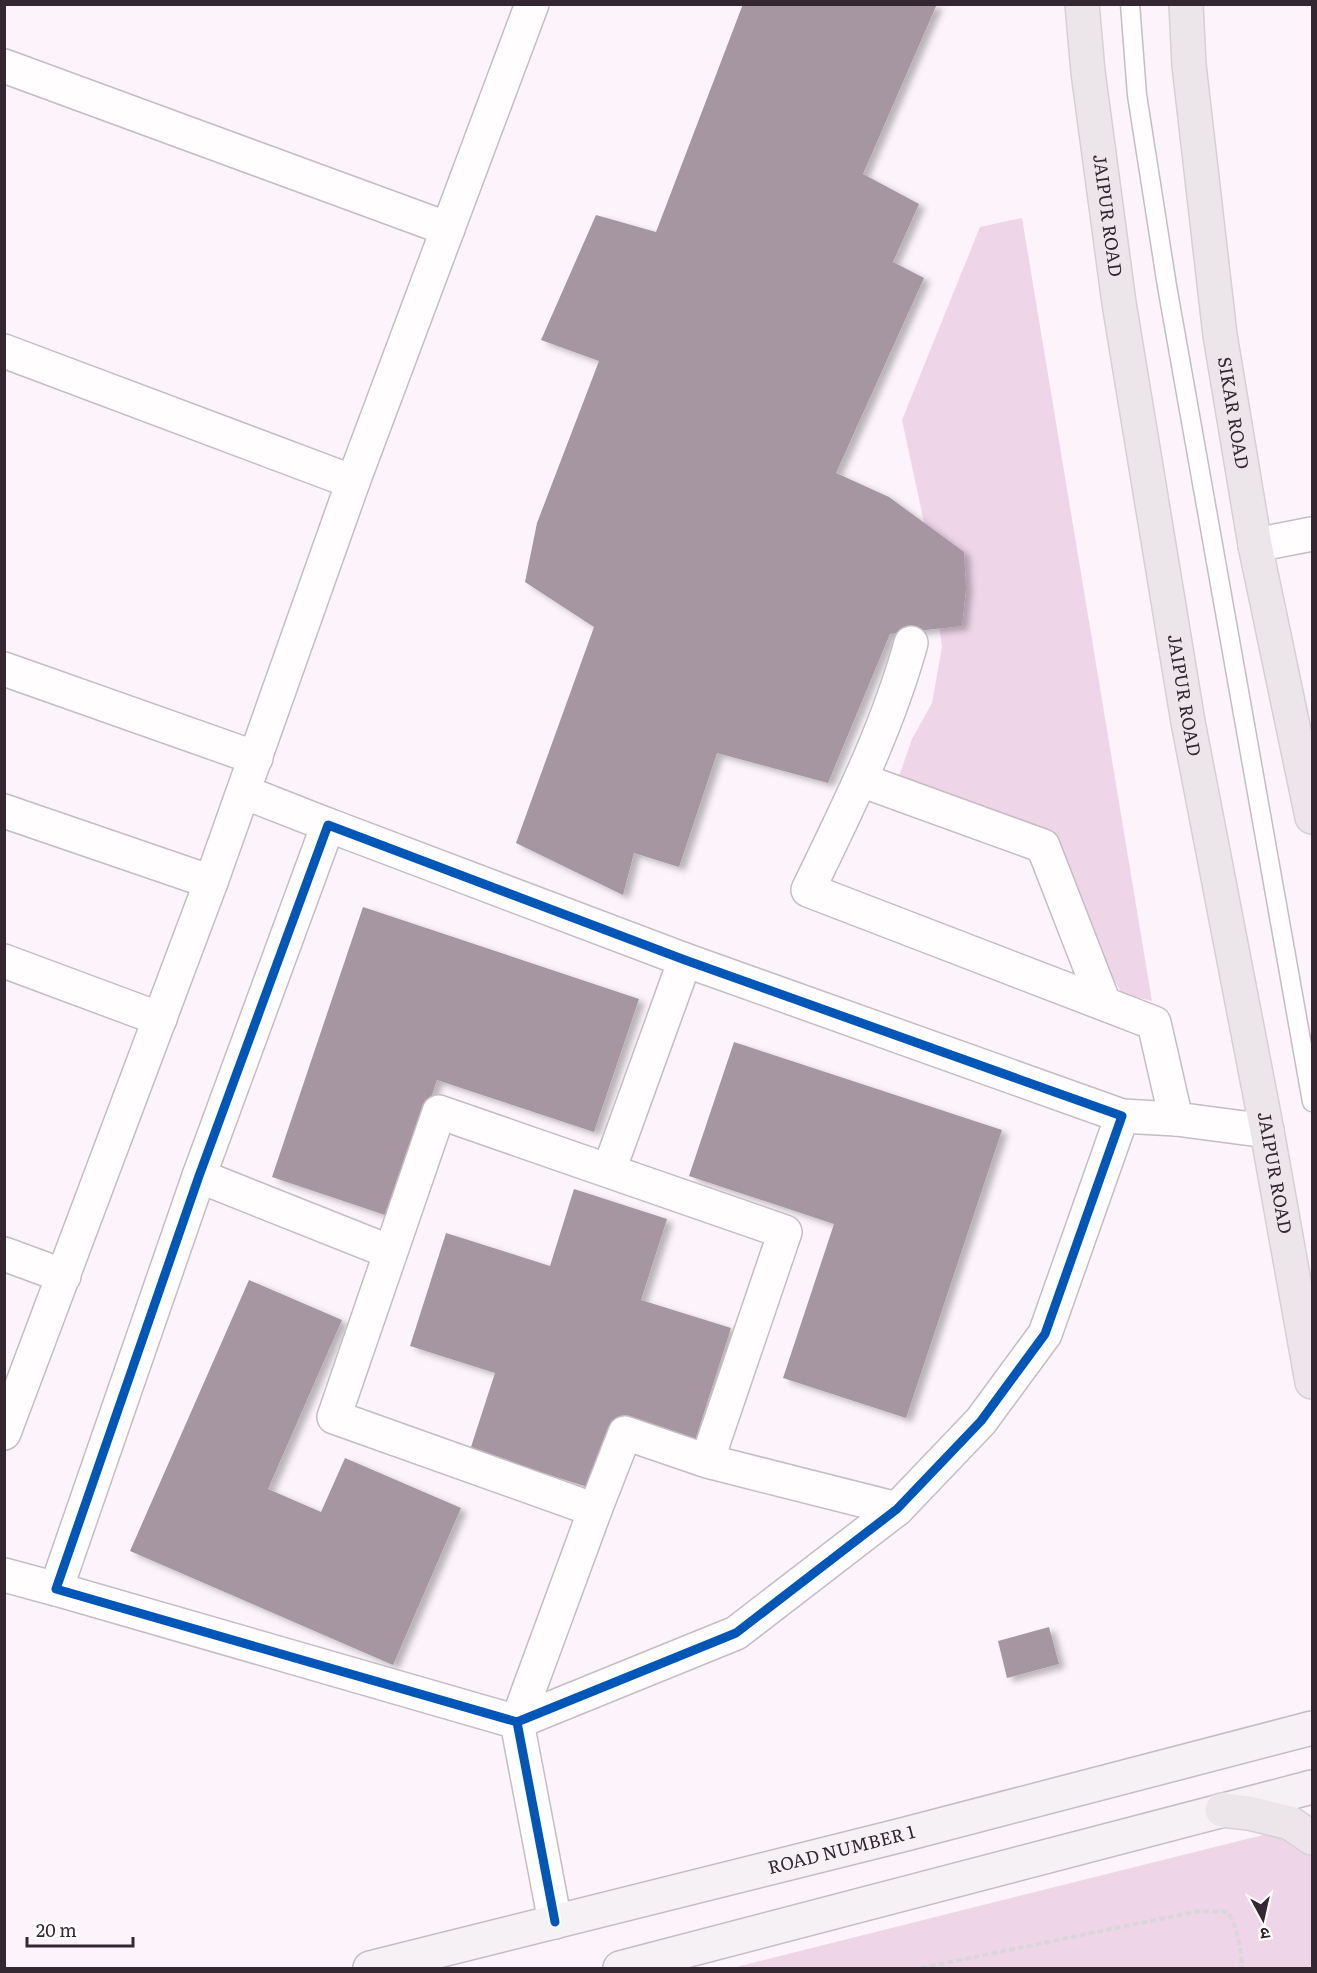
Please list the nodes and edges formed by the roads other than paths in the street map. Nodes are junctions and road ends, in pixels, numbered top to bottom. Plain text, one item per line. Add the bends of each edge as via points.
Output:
1 (532, 4) edge
2 (1082, 4) edge
3 (1130, 4) edge
4 (1186, 4) edge
5 (4, 66) edge
6 (448, 229) junction
7 (4, 351) edge
8 (353, 482) junction
9 (1312, 534) edge
10 (1255, 545) junction
11 (910, 644) dead end
12 (4, 669) edge
13 (256, 758) junction
14 (861, 780) junction
15 (244, 792) junction
16 (4, 811) edge
17 (1312, 817) edge
18 (328, 825) junction
19 (211, 882) junction
20 (685, 960) junction
21 (4, 961) edge
22 (1104, 1003) junction
23 (160, 1019) junction
24 (1312, 1102) edge
25 (1122, 1116) junction
26 (1176, 1119) junction
27 (1267, 1131) junction
28 (609, 1170) junction
29 (199, 1176) junction
30 (390, 1252) junction
31 (4, 1254) edge
32 (64, 1276) junction
33 (1312, 1382) edge
34 (4, 1433) edge
35 (707, 1461) junction
36 (897, 1509) junction
37 (595, 1510) junction
38 (4, 1575) edge
39 (56, 1589) junction
40 (517, 1722) junction
41 (1312, 1728) edge
42 (1312, 1787) edge
43 (1222, 1810) junction
44 (1312, 1838) edge
45 (555, 1922) junction
46 (370, 1968) edge
47 (620, 1968) edge

1 - 6 street
2 - 27 main road, JAIPUR ROAD via 1123,326 1188,722
3 - 24 lane via 1137,95 1167,286
4 - 10 main road, SIKAR ROAD via 1189,65 1220,335
5 - 6 street
6 - 8 street
7 - 8 street
8 - 13 street
9 - 10 street
10 - 17 main road, SIKAR ROAD
11 - 14 street via 899,686
12 - 13 street
13 - 15 street
14 - 22 street via 1043,846
14 - 22 street via 808,890
15 - 18 street
15 - 19 street
16 - 19 street
18 - 20 street
18 - 29 street
19 - 23 street
20 - 25 street
20 - 28 street
21 - 23 street
22 - 26 street via 1154,1023
23 - 32 street
25 - 26 street
25 - 36 street via 1045,1334 981,1421
26 - 27 street
27 - 33 main road, JAIPUR ROAD
28 - 30 street via 439,1112
28 - 35 street via 785,1232
29 - 30 street
29 - 39 street
30 - 37 street via 333,1417
31 - 32 street
32 - 34 street
35 - 36 street
35 - 37 street via 625,1433
36 - 40 street via 736,1633
37 - 40 street
38 - 39 street
39 - 40 street
40 - 45 street
41 - 45 street, ROAD NUMBER 1
42 - 43 street
43 - 44 main road via 1290,1823
43 - 47 street
45 - 46 street, ROAD NUMBER 1

